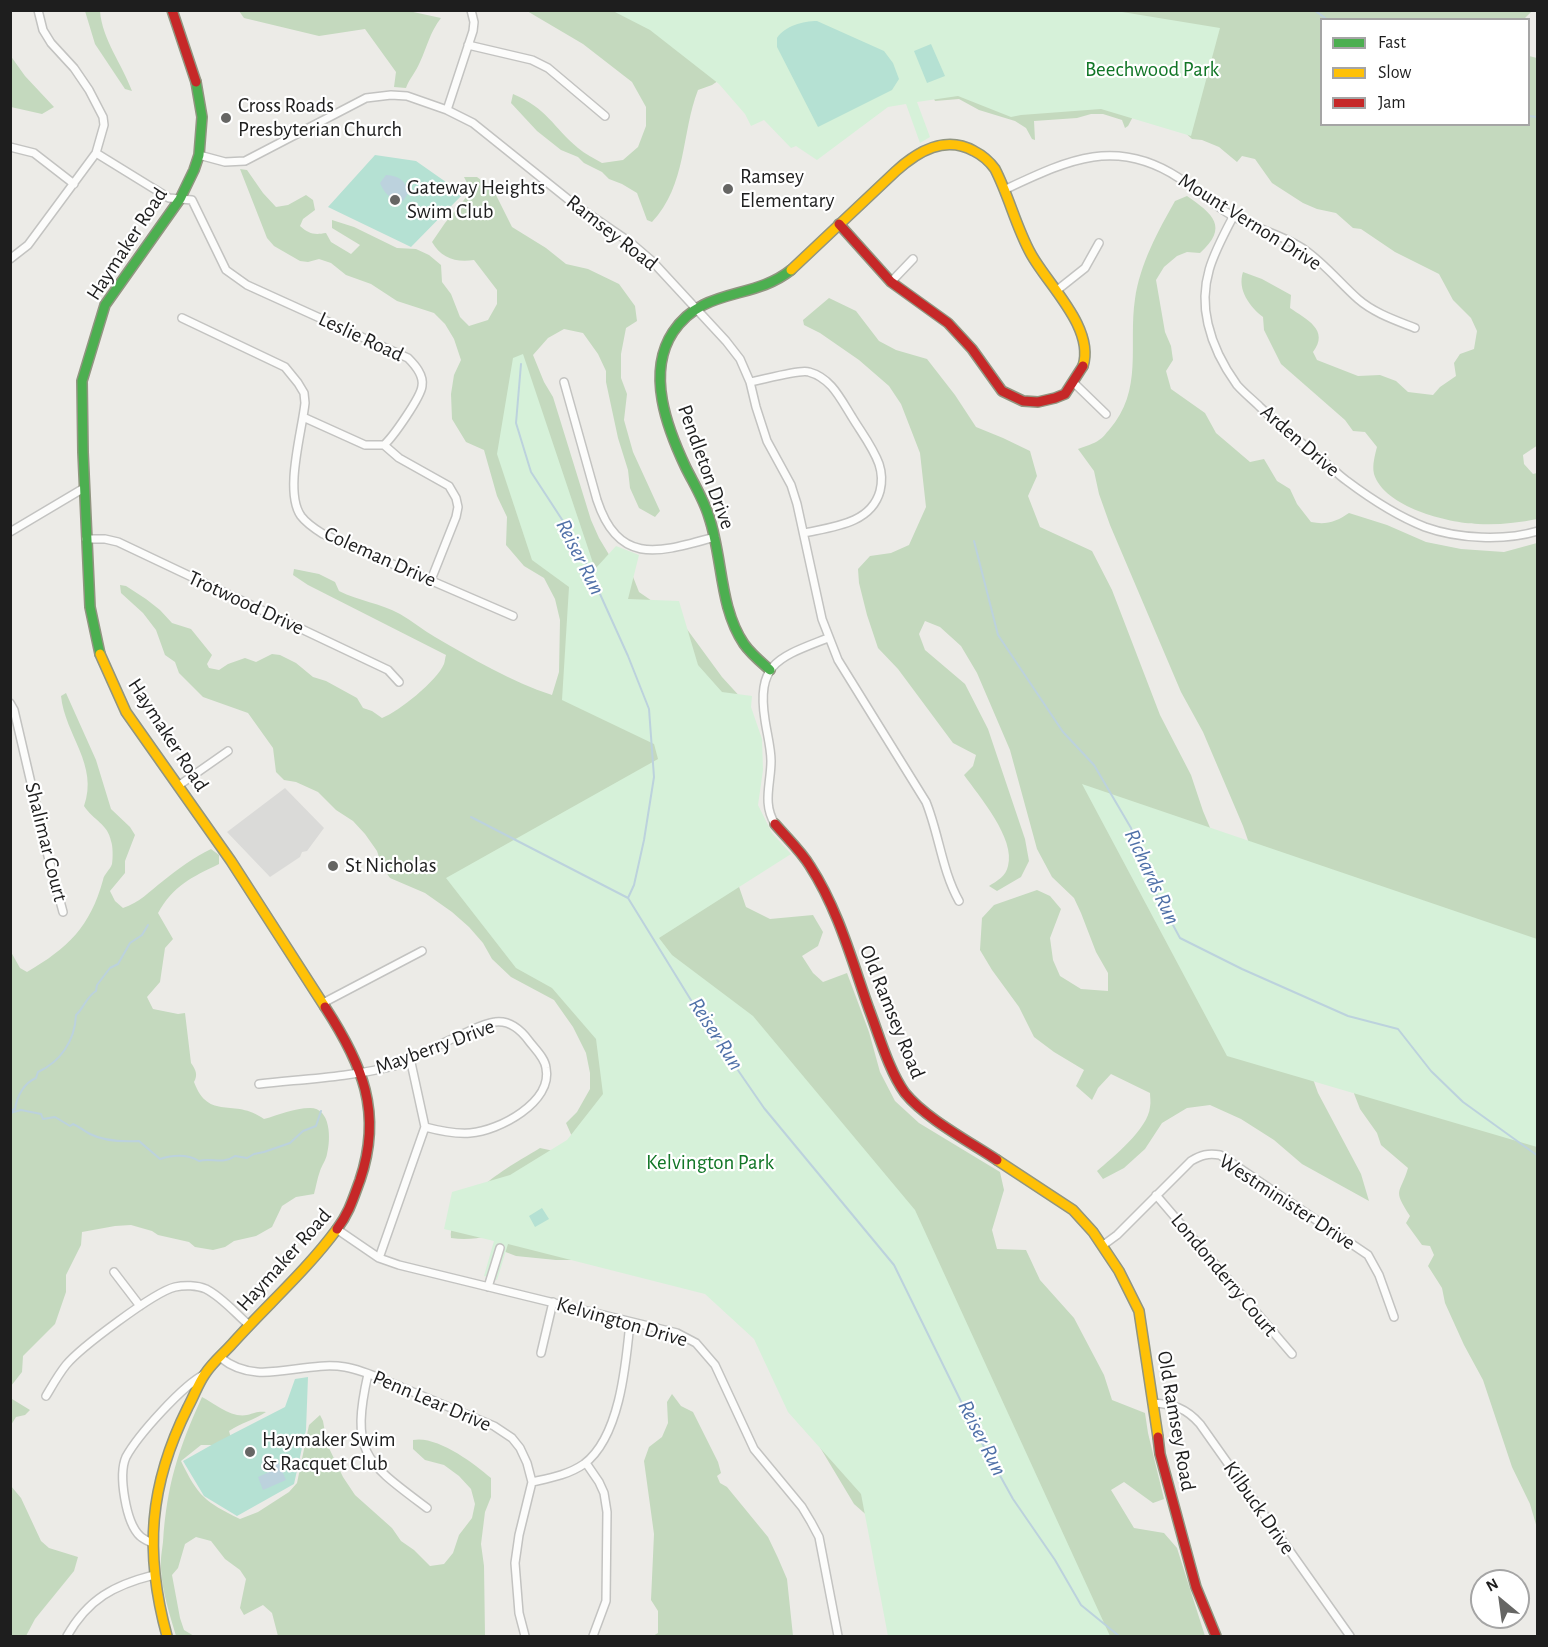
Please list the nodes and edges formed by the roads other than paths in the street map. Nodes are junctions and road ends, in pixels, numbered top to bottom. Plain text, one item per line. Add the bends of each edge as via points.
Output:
1 (38, 10) edge
2 (172, 10) edge
3 (471, 10) edge
4 (468, 45) junction
5 (447, 110) junction
6 (605, 116) dead end
7 (10, 147) edge
8 (96, 153) junction
9 (199, 155) junction
10 (74, 184) junction
11 (1004, 190) junction
12 (180, 199) junction
13 (1233, 217) junction
14 (839, 224) junction
15 (1099, 243) dead end
16 (10, 259) edge
17 (913, 259) dead end
18 (891, 282) junction
19 (1056, 291) junction
20 (695, 308) junction
21 (182, 318) dead end
22 (1415, 328) dead end
23 (564, 382) dead end
24 (750, 382) junction
25 (1074, 383) junction
26 (1106, 414) dead end
27 (303, 417) junction
28 (384, 445) junction
29 (84, 488) junction
30 (1538, 531) edge
31 (10, 532) edge
32 (804, 533) junction
33 (715, 537) junction
34 (86, 539) junction
35 (431, 580) junction
36 (513, 615) dead end
37 (828, 638) junction
38 (770, 670) junction
39 (399, 682) dead end
40 (10, 703) edge
41 (228, 751) dead end
42 (178, 786) junction
43 (775, 824) joint
44 (959, 901) dead end
45 (63, 912) dead end
46 (422, 951) dead end
47 (322, 1003) junction
48 (410, 1058) junction
49 (361, 1074) junction
50 (259, 1084) dead end
51 (425, 1127) junction
52 (1156, 1195) junction
53 (338, 1230) junction
54 (1102, 1246) junction
55 (500, 1248) dead end
56 (379, 1258) junction
57 (114, 1272) dead end
58 (488, 1287) junction
59 (553, 1302) junction
60 (140, 1306) junction
61 (1394, 1317) dead end
62 (630, 1322) junction
63 (249, 1325) junction
64 (541, 1353) dead end
65 (1292, 1354) dead end
66 (221, 1358) junction
67 (205, 1374) junction
68 (368, 1374) junction
69 (46, 1396) dead end
70 (1153, 1403) junction
71 (586, 1463) junction
72 (532, 1482) junction
73 (427, 1508) dead end
74 (152, 1543) junction
75 (154, 1575) junction
76 (67, 1636) edge
77 (167, 1636) edge
78 (525, 1636) edge
79 (593, 1636) edge
80 (838, 1636) edge
81 (1216, 1636) edge
82 (1350, 1636) edge

1 - 8 street via 43,30 74,68 103,117
2 - 9 street, Haymaker Road via 198,89 202,117
3 - 4 street via 474,22
4 - 5 street
4 - 6 street via 532,60 548,68
5 - 9 street, Ramsey Road via 407,96 382,95 366,98 245,161 225,162
5 - 20 street, Ramsey Road via 473,123 574,204 632,243
7 - 10 street via 34,153
8 - 10 street
8 - 12 street via 169,198
9 - 12 street, Haymaker Road
10 - 16 street via 28,245
11 - 13 street, Mount Vernon Drive via 1069,161 1115,154 1155,165 1180,178
11 - 14 street via 987,158 967,147 944,144 931,147 903,164
11 - 19 street via 1030,253
12 - 28 street, Leslie Road via 192,200 196,205 222,263 234,276 415,364 423,385 420,393
12 - 29 street, Haymaker Road via 105,305 82,381
13 - 22 street, Mount Vernon Drive via 1305,250 1359,300 1376,312
13 - 30 street, Arden Drive via 1208,266 1204,292 1214,345 1239,387 1346,480 1397,515 1428,528 1464,535 1492,538
14 - 18 street
14 - 20 street via 778,280 708,300
15 - 19 street via 1085,267
17 - 18 street
18 - 25 street via 948,323 1002,391 1012,397 1038,402 1065,394
19 - 25 street via 1081,330 1085,345 1086,357
20 - 24 street, Ramsey Road via 740,359
20 - 33 street, Pendleton Drive via 672,334 663,352 659,375 674,438
21 - 27 street, Coleman Drive via 285,367 304,393
23 - 33 street via 597,500 613,533 625,543 653,551
24 - 32 street, Ramsey Road via 767,441 790,485
24 - 32 street via 807,371 825,379 868,441 880,466 882,484 877,501 862,517
25 - 26 street
27 - 28 street via 365,445
27 - 35 street, Coleman Drive via 293,485 294,501 301,516 323,534
28 - 35 street via 449,486 456,498 456,517
29 - 31 street
29 - 34 street, Haymaker Road
32 - 37 street, Ramsey Road
33 - 38 street, Pendleton Drive via 728,611 746,646
34 - 39 street, Trotwood Drive via 118,542 388,670
34 - 42 street, Haymaker Road via 90,607 102,661 126,712
35 - 36 street, Coleman Drive
37 - 38 street via 792,653
37 - 44 street via 844,673 926,802
38 - 43 street, Old Ramsey Road via 762,688 771,762 767,805
40 - 45 street, Shalimar Court
41 - 42 street
42 - 47 street, Haymaker Road via 239,872
43 - 54 street, Old Ramsey Road via 809,864 822,887 882,1043 907,1095 928,1114 1073,1210 1086,1221
46 - 47 street
47 - 49 street, Haymaker Road via 346,1040
48 - 49 street, Mayberry Drive
48 - 51 street
48 - 51 street, Mayberry Drive via 483,1025 502,1022 523,1033 546,1066 540,1095 506,1124 469,1133
49 - 50 street, Mayberry Drive
49 - 53 street, Haymaker Road via 370,1112 368,1156 348,1214
51 - 56 street
52 - 54 street, Westminister Drive
52 - 61 street, Westminister Drive via 1200,1155 1220,1155 1368,1255
52 - 65 street, Londonderry Court
53 - 56 street, Kelvington Drive
53 - 63 street, Haymaker Road
54 - 70 street, Old Ramsey Road via 1138,1311
55 - 58 street
56 - 58 street, Kelvington Drive
57 - 60 street
58 - 59 street, Kelvington Drive
59 - 62 street, Kelvington Drive
59 - 64 street
60 - 63 street via 163,1291 190,1285 212,1293
60 - 69 street via 67,1364
62 - 71 street via 626,1367 610,1429
62 - 80 street, Kelvington Drive via 696,1342 716,1365 759,1458 802,1507 819,1538
63 - 66 street, Haymaker Road
66 - 67 street, Haymaker Road
66 - 68 street, Penn Lear Drive via 251,1373 316,1366 345,1367
67 - 74 street, Haymaker Road via 173,1437 163,1468
67 - 74 street, Haymaker Road via 182,1391 125,1459 123,1485 128,1516 141,1538
68 - 72 street, Penn Lear Drive via 504,1431 520,1448
68 - 73 street via 360,1427 371,1461
70 - 81 street, Old Ramsey Road via 1169,1492 1196,1587
70 - 82 street, Kilbuck Drive via 1181,1407 1195,1418
71 - 72 street via 567,1473
71 - 79 street via 604,1493 607,1512 606,1600
72 - 78 street, Penn Lear Drive via 515,1563
74 - 75 street, Haymaker Road
75 - 76 street via 105,1593
75 - 77 street, Haymaker Road

